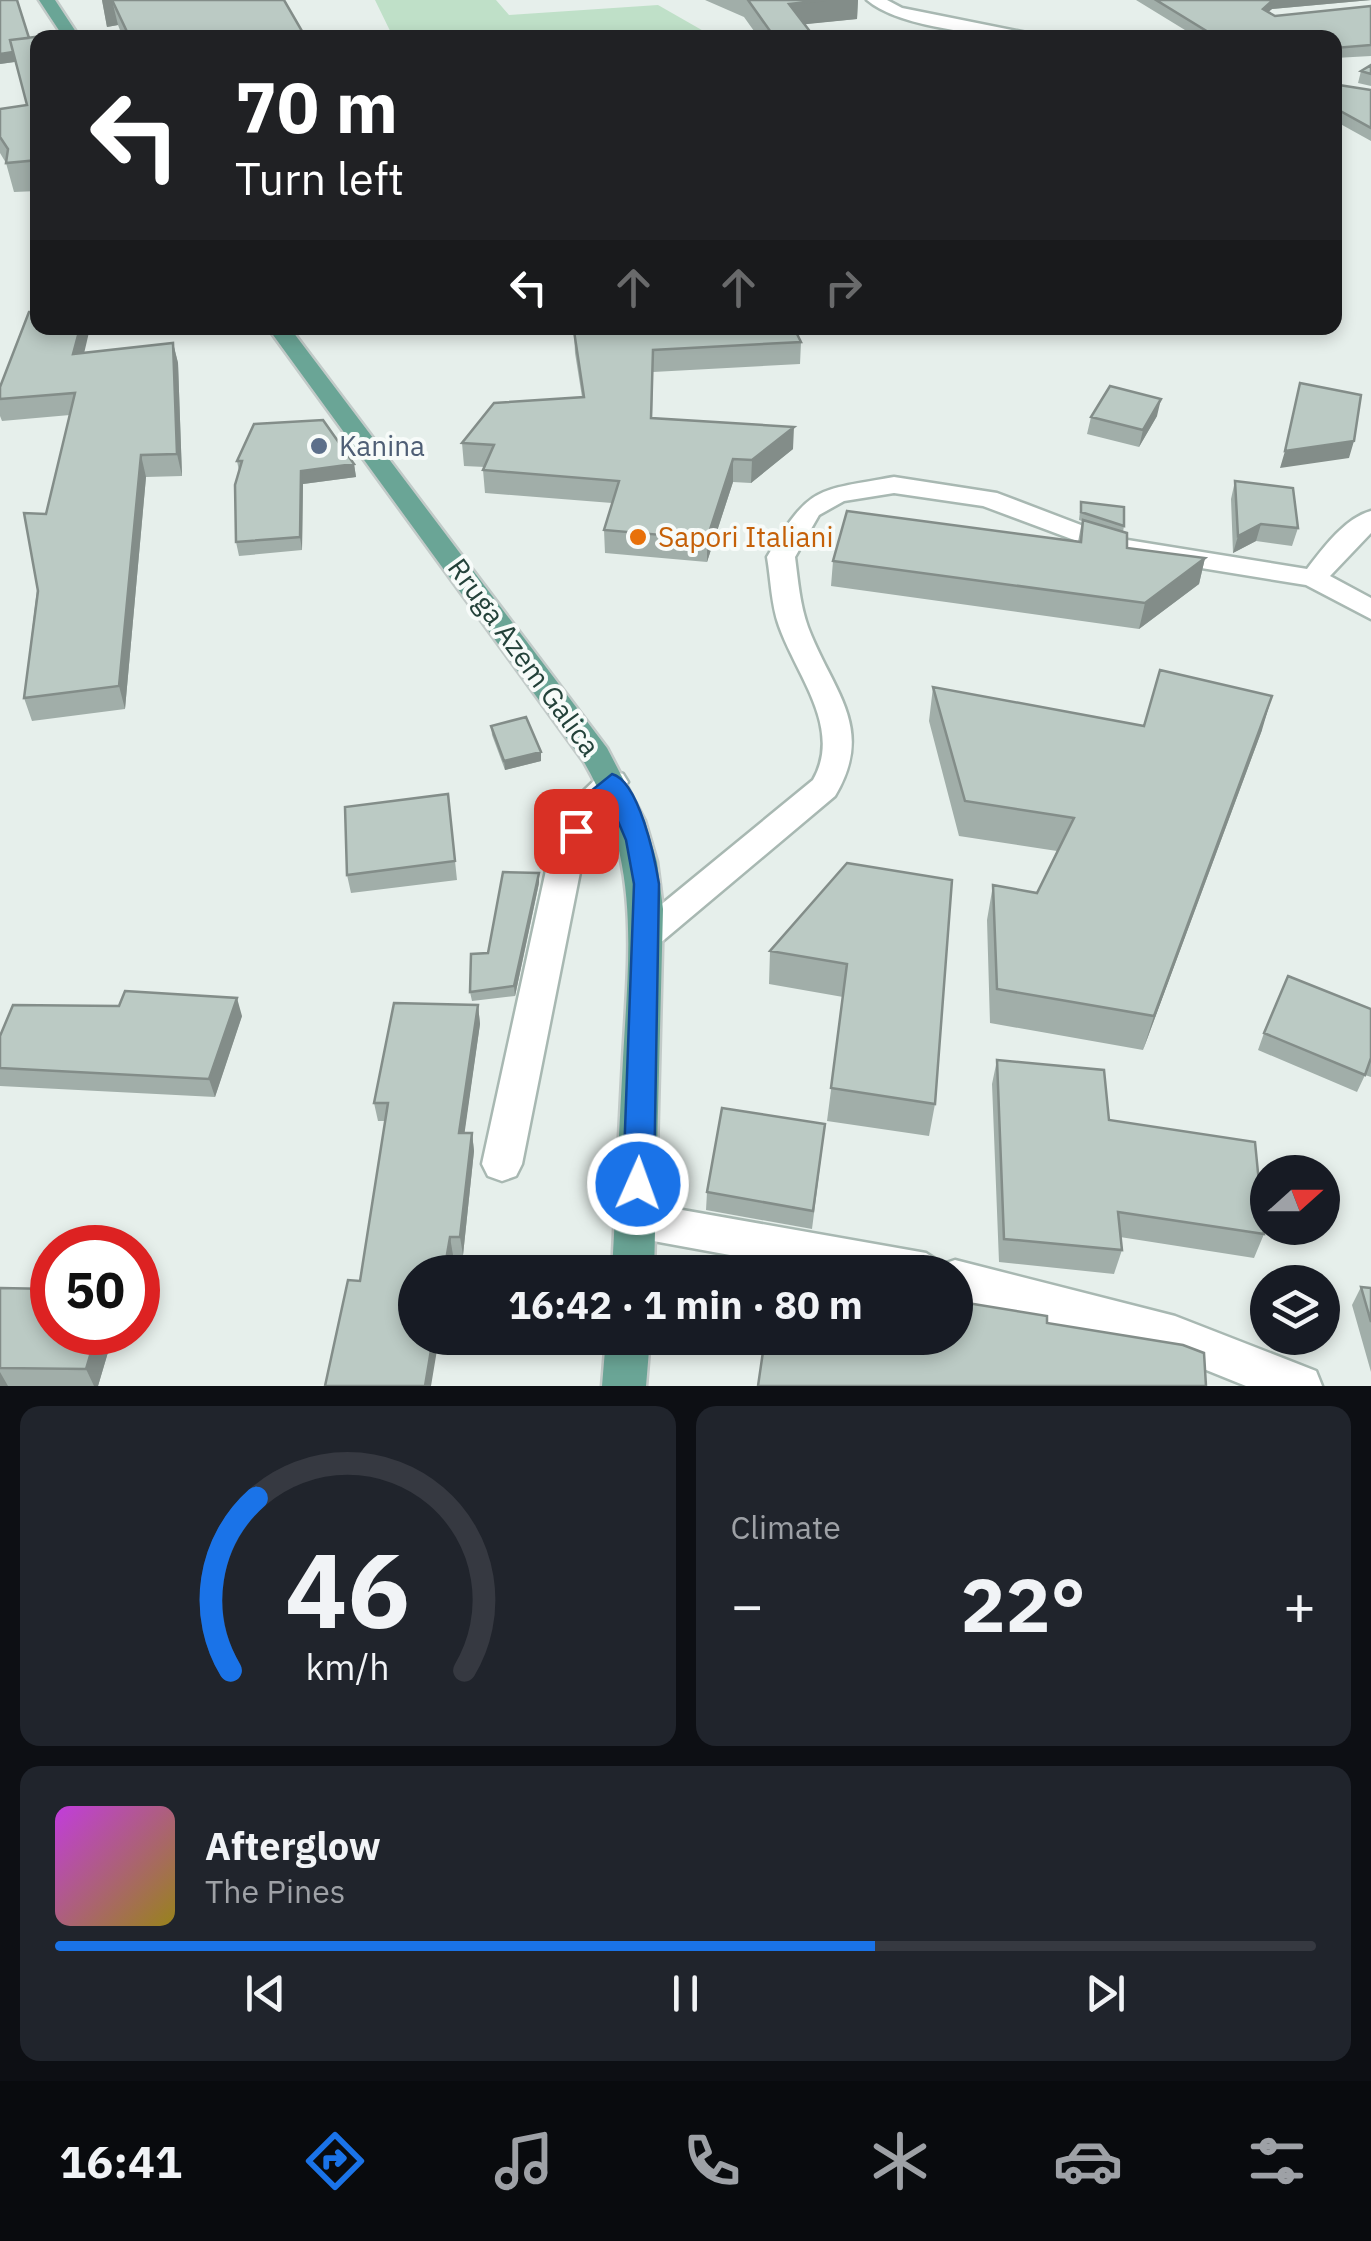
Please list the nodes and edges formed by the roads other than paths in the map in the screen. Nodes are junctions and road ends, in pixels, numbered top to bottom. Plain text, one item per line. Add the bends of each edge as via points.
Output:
1 (47, 0) edge
2 (900, 0) edge
3 (876, 1) edge
4 (67, 30) edge
5 (997, 30) edge
6 (284, 335) edge
7 (1371, 518) edge
8 (1314, 578) junction
9 (1371, 610) edge
10 (612, 782) junction
11 (646, 935) junction
12 (502, 1164) dead end
13 (637, 1220) junction
14 (634, 1255) edge
15 (832, 1255) edge
16 (973, 1284) edge
17 (627, 1355) edge
18 (624, 1386) edge
19 (1300, 1386) edge

1 - 4 main road
2 - 3 street
3 - 5 street via 916,16
6 - 10 main road, Rruga Azem Galica
7 - 8 street
8 - 9 street
8 - 11 street via 1109,545 988,499 894,485 823,502 809,510 781,558 792,624 841,743 836,772
10 - 11 main road, Rruga Azem Galica via 639,840
10 - 12 street via 584,809 566,852
11 - 13 main road, Rruga Azem Galica
13 - 14 main road, Rruga Azem Galica
13 - 15 street
16 - 19 street via 1175,1337
17 - 18 main road

